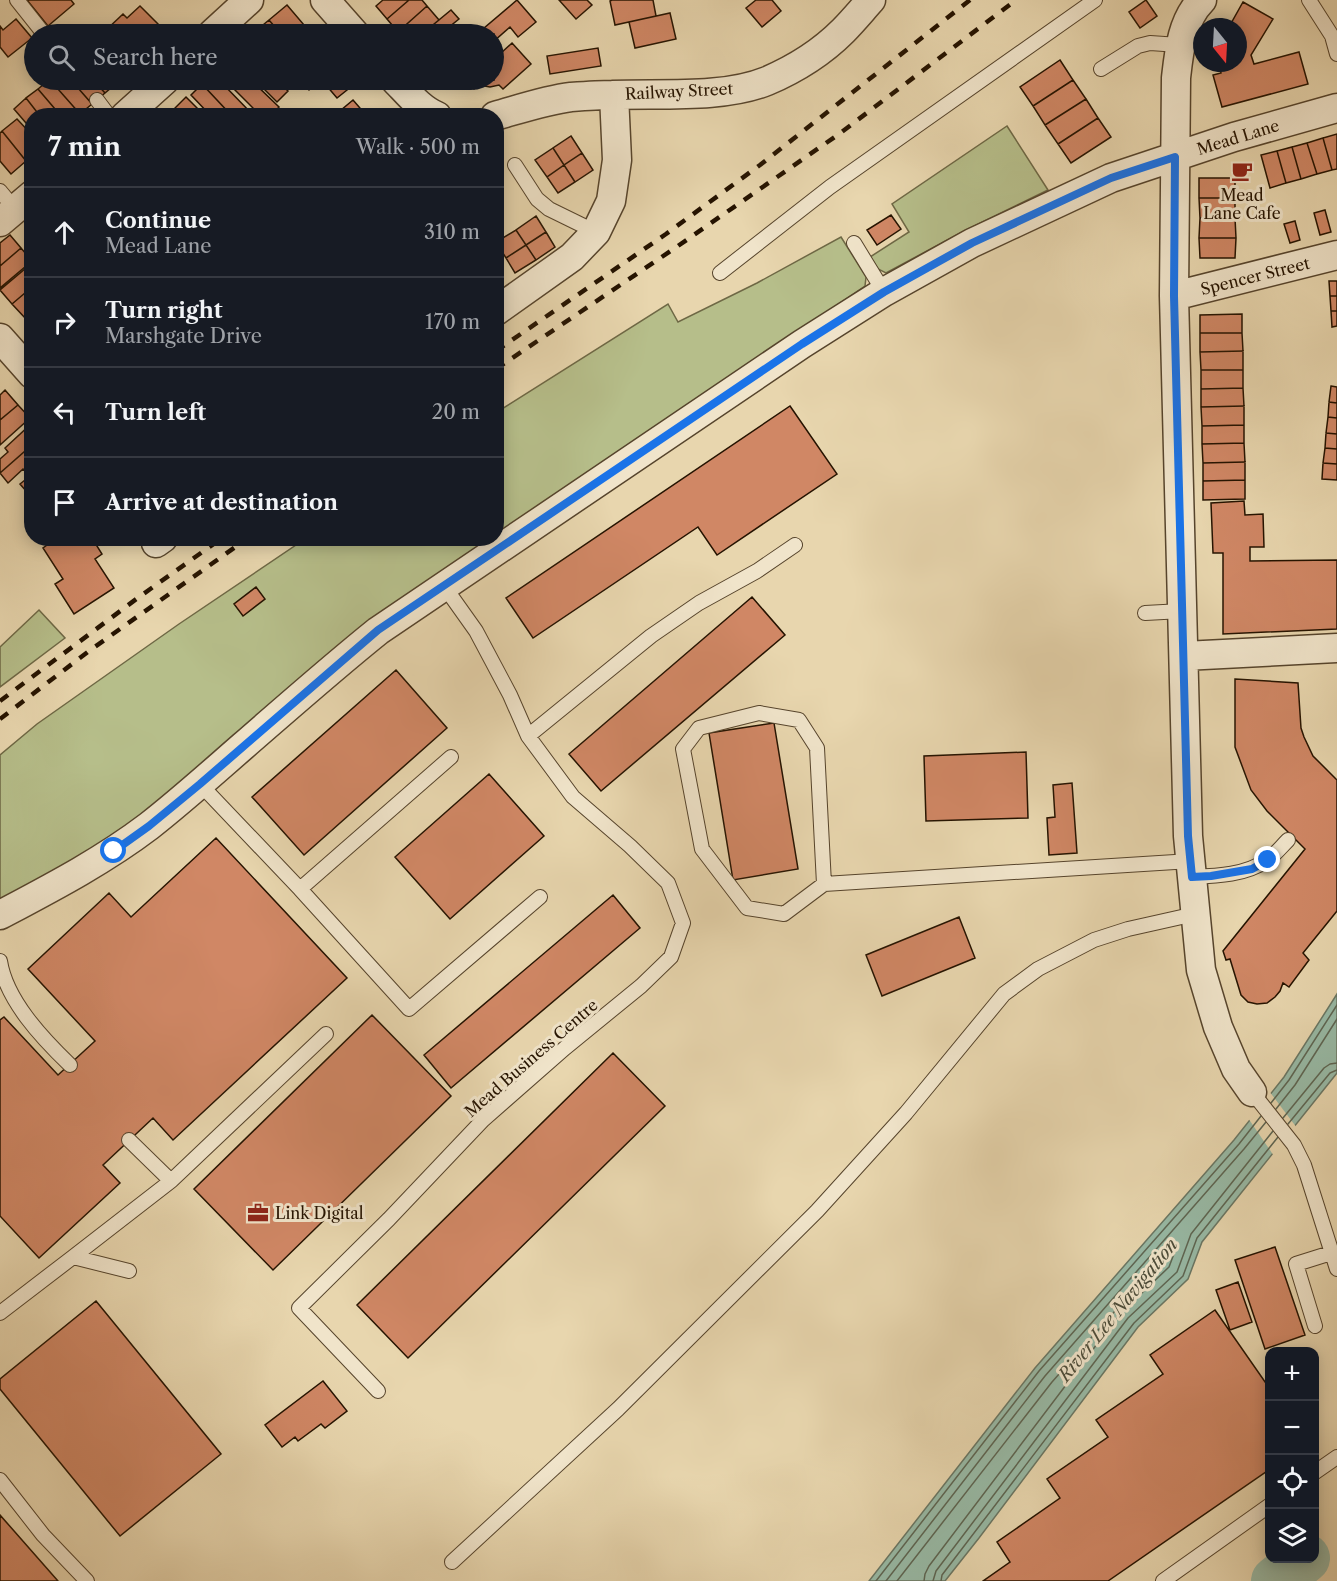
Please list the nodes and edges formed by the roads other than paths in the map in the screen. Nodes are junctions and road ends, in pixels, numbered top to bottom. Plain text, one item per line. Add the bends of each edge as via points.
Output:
1 (17, 0) edge
2 (249, 0) edge
3 (325, 0) edge
4 (871, 0) edge
5 (1095, 0) edge
6 (1202, 0) edge
7 (1310, 0) edge
8 (36, 24) edge
9 (223, 24) edge
10 (346, 24) edge
11 (1179, 45) junction
12 (1337, 54) edge
13 (1101, 69) dead end
14 (154, 90) edge
15 (405, 90) edge
16 (614, 94) junction
17 (97, 100) dead end
18 (103, 108) edge
19 (134, 108) edge
20 (424, 108) edge
21 (1337, 108) edge
22 (504, 113) edge
23 (1175, 157) junction
24 (515, 165) dead end
25 (596, 232) junction
26 (854, 243) dead end
27 (1337, 255) edge
28 (720, 273) dead end
29 (884, 292) junction
30 (1174, 296) junction
31 (504, 305) edge
32 (0, 338) edge
33 (24, 365) edge
34 (504, 545) edge
35 (795, 545) dead end
36 (503, 546) edge
37 (444, 586) junction
38 (1182, 611) junction
39 (1145, 613) dead end
40 (1337, 648) edge
41 (1184, 656) junction
42 (528, 736) junction
43 (451, 757) dead end
44 (200, 784) junction
45 (1288, 840) dead end
46 (1191, 869) junction
47 (824, 884) junction
48 (300, 889) junction
49 (540, 897) dead end
50 (1195, 914) junction
51 (1, 920) edge
52 (0, 961) edge
53 (326, 1034) dead end
54 (70, 1065) dead end
55 (1252, 1092) joint
56 (129, 1140) dead end
57 (171, 1181) junction
58 (1331, 1253) junction
59 (73, 1257) junction
60 (1337, 1269) edge
61 (129, 1270) dead end
62 (0, 1313) edge
63 (1316, 1326) dead end
64 (378, 1391) dead end
65 (1337, 1457) edge
66 (1319, 1470) edge
67 (0, 1480) edge
68 (1265, 1508) edge
69 (452, 1562) dead end
70 (87, 1581) edge
71 (1163, 1581) edge

1 - 8 lane
2 - 9 street
3 - 10 street
4 - 16 street, Railway Street via 819,52 765,82 736,90 690,94
5 - 28 lane via 830,187
6 - 11 street
7 - 12 lane via 1332,36
11 - 13 lane via 1138,46
11 - 23 street
14 - 19 street
15 - 20 street
16 - 22 street, Railway Street via 569,97
16 - 25 street via 617,160 611,201
17 - 18 lane
21 - 23 street, Mead Lane
23 - 29 street, Mead Lane via 1111,178 1044,209
23 - 30 street
24 - 25 lane via 537,200
25 - 31 street via 572,257
26 - 29 lane
27 - 30 street, Spencer Street
29 - 34 street, Mead Lane
30 - 38 street
32 - 33 street
35 - 42 lane via 651,636
36 - 37 street, Mead Lane
37 - 42 lane, Mead Business Centre via 476,631
37 - 44 street, Mead Lane via 378,630
38 - 39 lane
38 - 41 street
40 - 41 street
41 - 46 street
42 - 64 lane, Mead Business Centre via 573,797 668,883 683,923 671,957 483,1120 299,1308
43 - 48 lane
44 - 48 lane
44 - 51 street, Mead Lane via 114,851
45 - 46 lane via 1268,860 1252,869 1211,876
46 - 47 lane
46 - 50 street
47 - 47 lane via 784,914 747,908 702,849 683,748 699,728 759,712 799,720 817,748
48 - 49 lane via 409,1009
50 - 55 street via 1201,970 1218,1028 1236,1069
50 - 69 lane via 1094,940 1038,969 1004,994 906,1113 817,1211 618,1409
52 - 54 lane via 13,996 45,1041
53 - 57 lane
55 - 58 lane via 1294,1145 1304,1165
56 - 57 lane
57 - 59 lane
58 - 60 lane
58 - 63 lane via 1296,1264
59 - 61 lane
59 - 62 lane
65 - 66 lane
67 - 70 lane via 43,1535
68 - 71 lane

